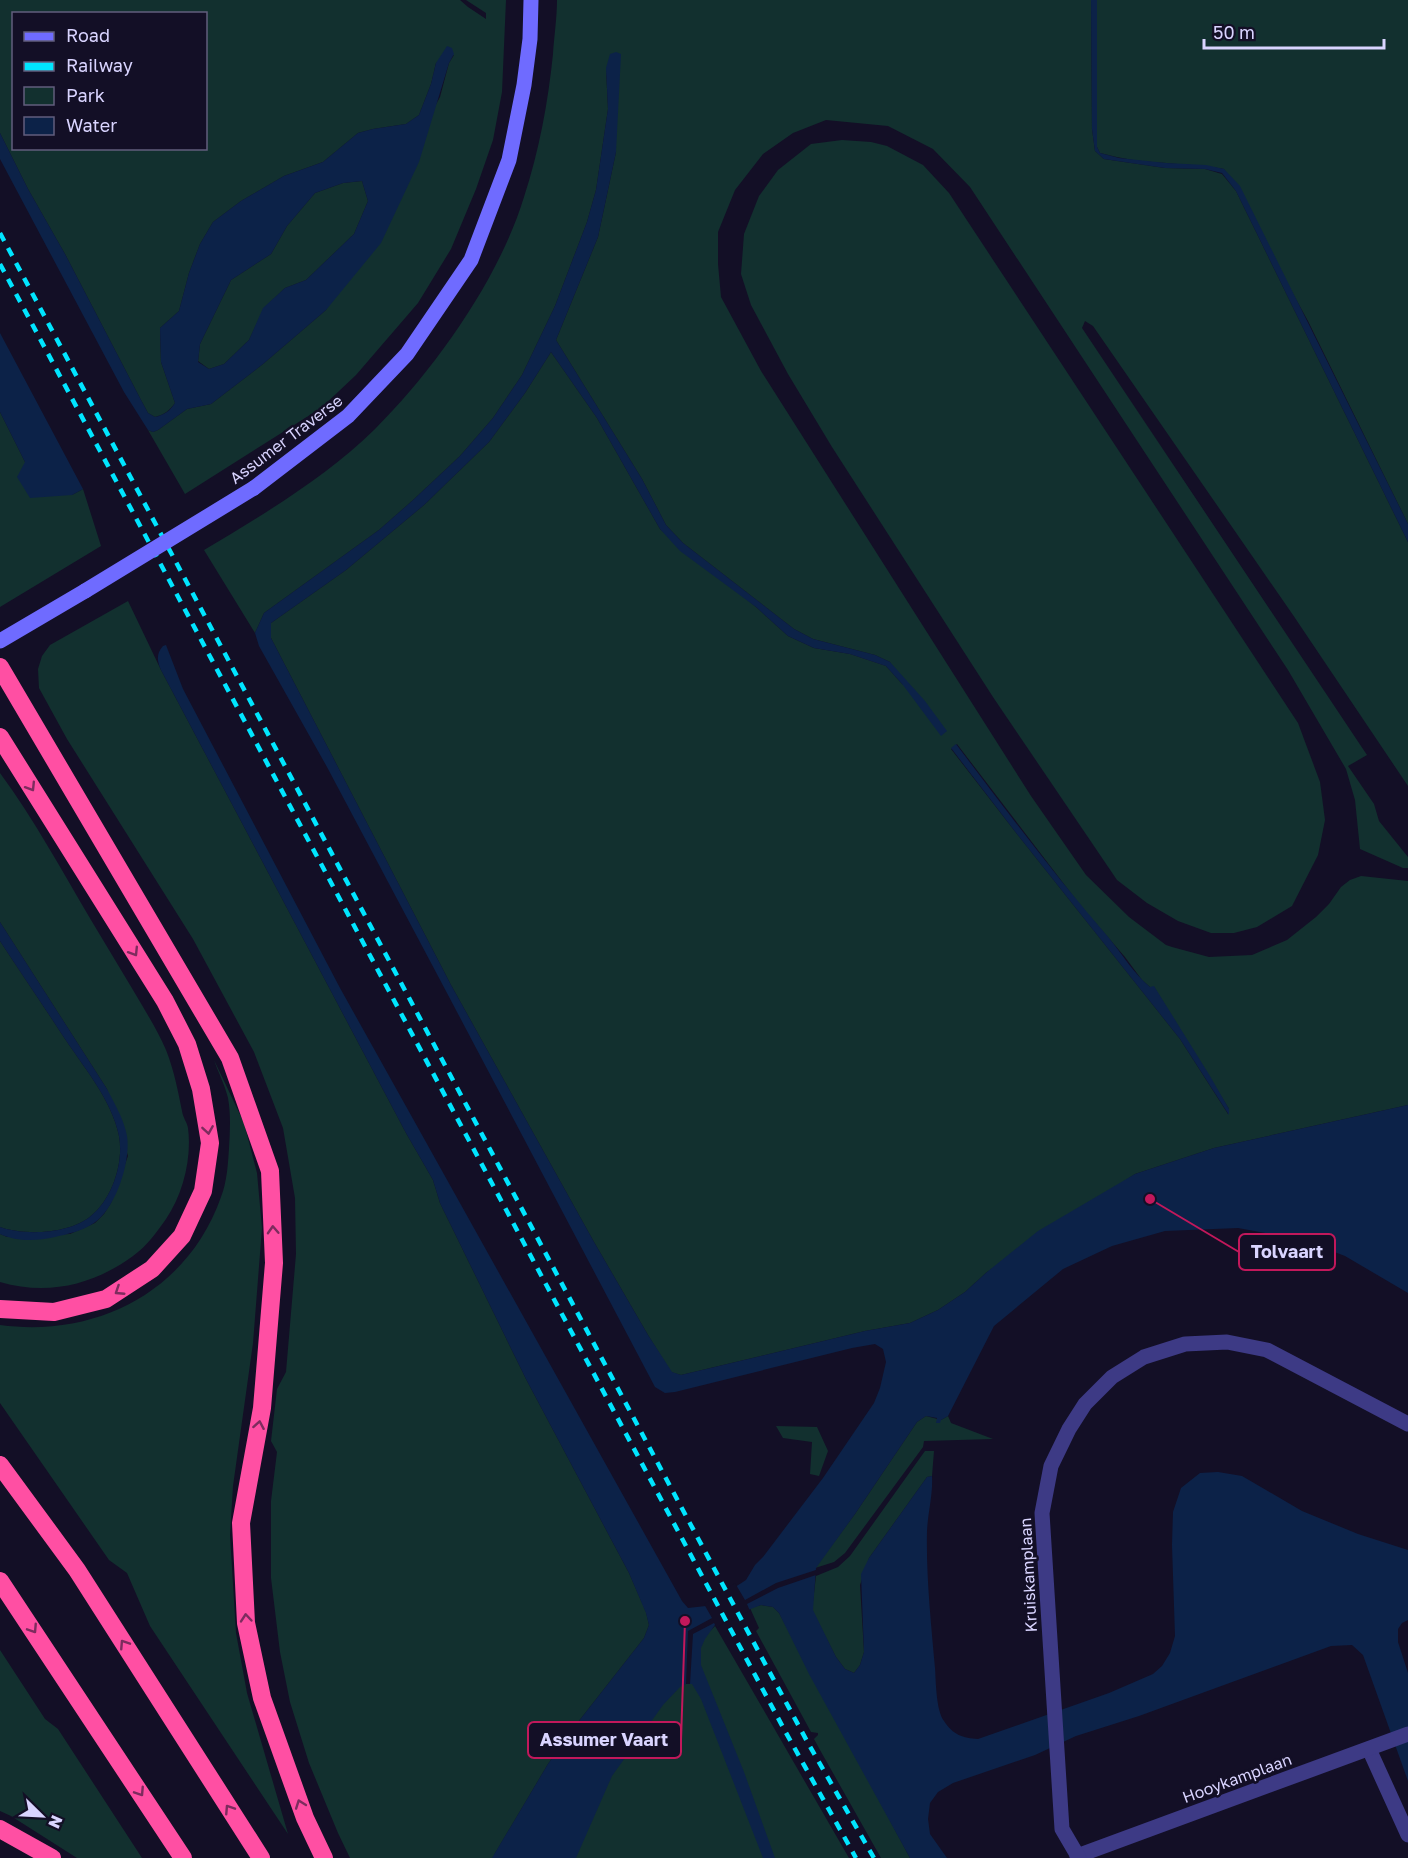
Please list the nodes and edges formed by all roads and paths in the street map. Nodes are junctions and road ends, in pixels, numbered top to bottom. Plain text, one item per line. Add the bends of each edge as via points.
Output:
1 (531, 0) edge
2 (0, 641) edge
3 (0, 667) edge
4 (0, 737) edge
5 (0, 1309) edge
6 (1408, 1424) edge
7 (0, 1465) edge
8 (0, 1581) edge
9 (1408, 1734) edge
10 (1369, 1749) junction
11 (0, 1829) edge
12 (1408, 1835) edge
13 (1078, 1857) edge
14 (52, 1858) edge
15 (183, 1858) edge
16 (261, 1858) edge
17 (324, 1858) edge

1 - 2 main road, Assumer Traverse, bridge via 524,85 509,160 471,260 407,354 356,409 254,488
17 -> 3 highway via 305,1818 262,1698 246,1623 242,1523 262,1408 273,1274 270,1171 230,1058
4 -> 5 highway via 165,1001 187,1044 201,1089 210,1143 203,1191 182,1236 153,1269 106,1299 54,1312
6 - 13 street, Kruiskamplaan via 1267,1350 1227,1342 1185,1344 1144,1357 1112,1377 1085,1404 1051,1466 1042,1513 1062,1829
16 -> 7 highway via 77,1570
8 -> 15 highway
9 - 10 street, Hooykamplaan
10 - 12 street
10 - 13 street, Hooykamplaan
11 - 14 highway

